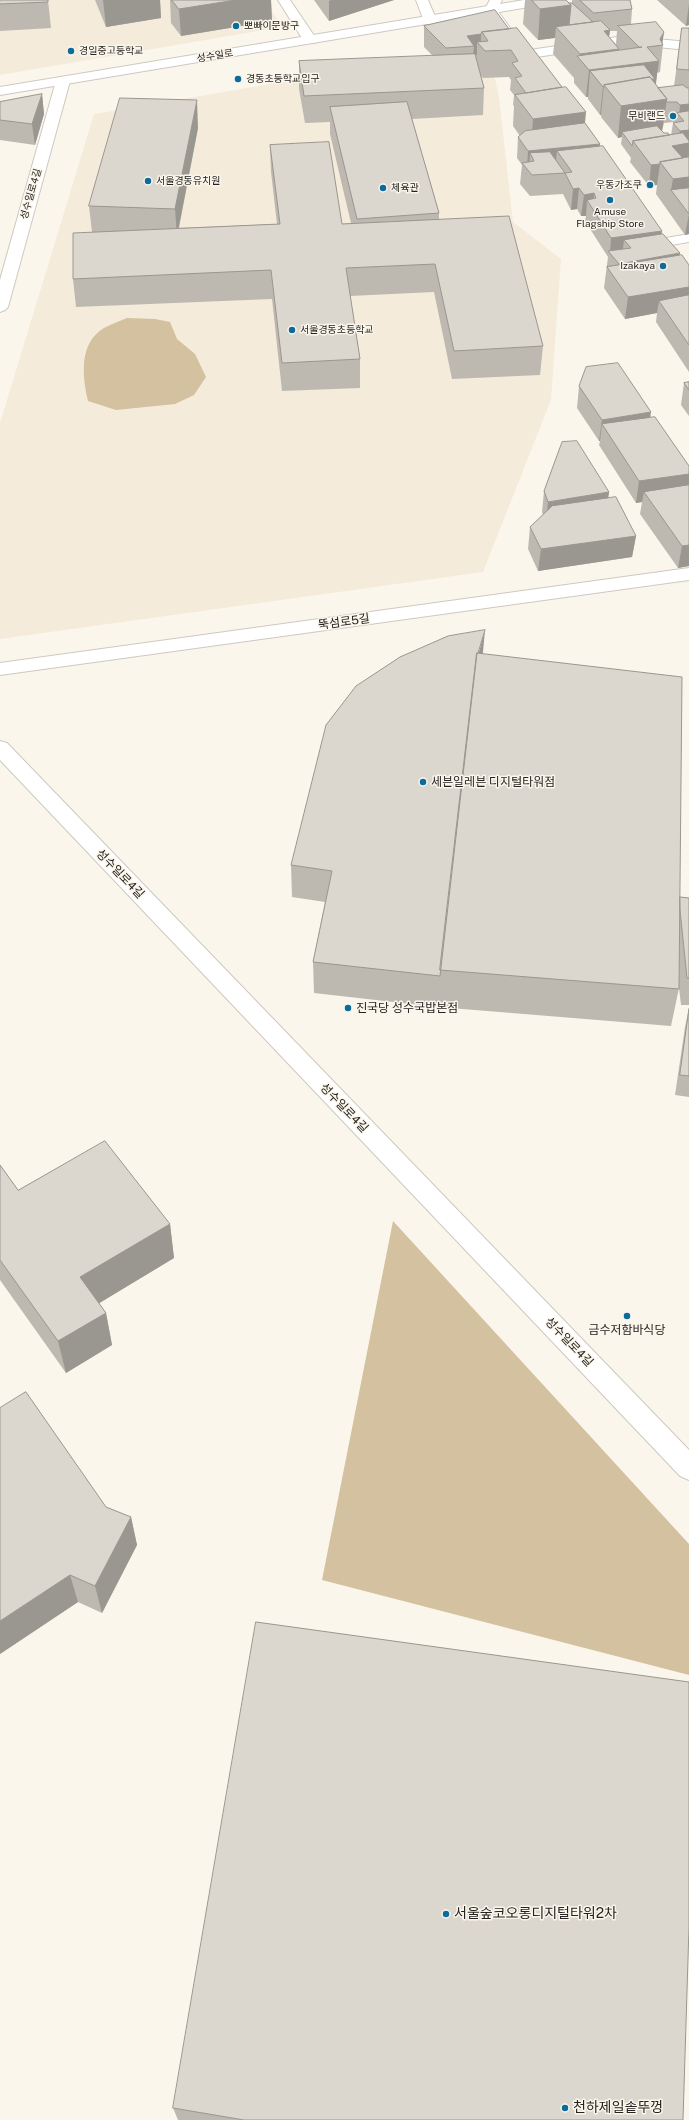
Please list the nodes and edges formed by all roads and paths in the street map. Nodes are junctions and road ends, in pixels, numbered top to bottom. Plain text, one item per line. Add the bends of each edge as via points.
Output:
1 (284, 0) edge
2 (422, 0) edge
3 (547, 0) edge
4 (493, 5) edge
5 (430, 21) junction
6 (310, 40) junction
7 (689, 46) edge
8 (523, 54) junction
9 (532, 67) edge
10 (63, 81) junction
11 (0, 92) edge
12 (656, 230) edge
13 (689, 238) edge
14 (665, 242) junction
15 (675, 255) edge
16 (0, 307) edge
17 (689, 574) edge
18 (0, 669) edge
19 (0, 748) edge
20 (689, 1468) edge

1 - 6 street
2 - 5 street
3 - 4 street, 성수일로
4 - 5 street, 성수일로
4 - 8 street
5 - 6 street, 성수일로
6 - 10 street, 성수일로
7 - 8 street via 624,40
8 - 9 street
10 - 11 street, 성수일로
10 - 16 street, 성수일로4길
12 - 14 street
13 - 14 street
14 - 15 street
17 - 18 street, 뚝섬로5길
19 - 20 street, 성수일로4길

